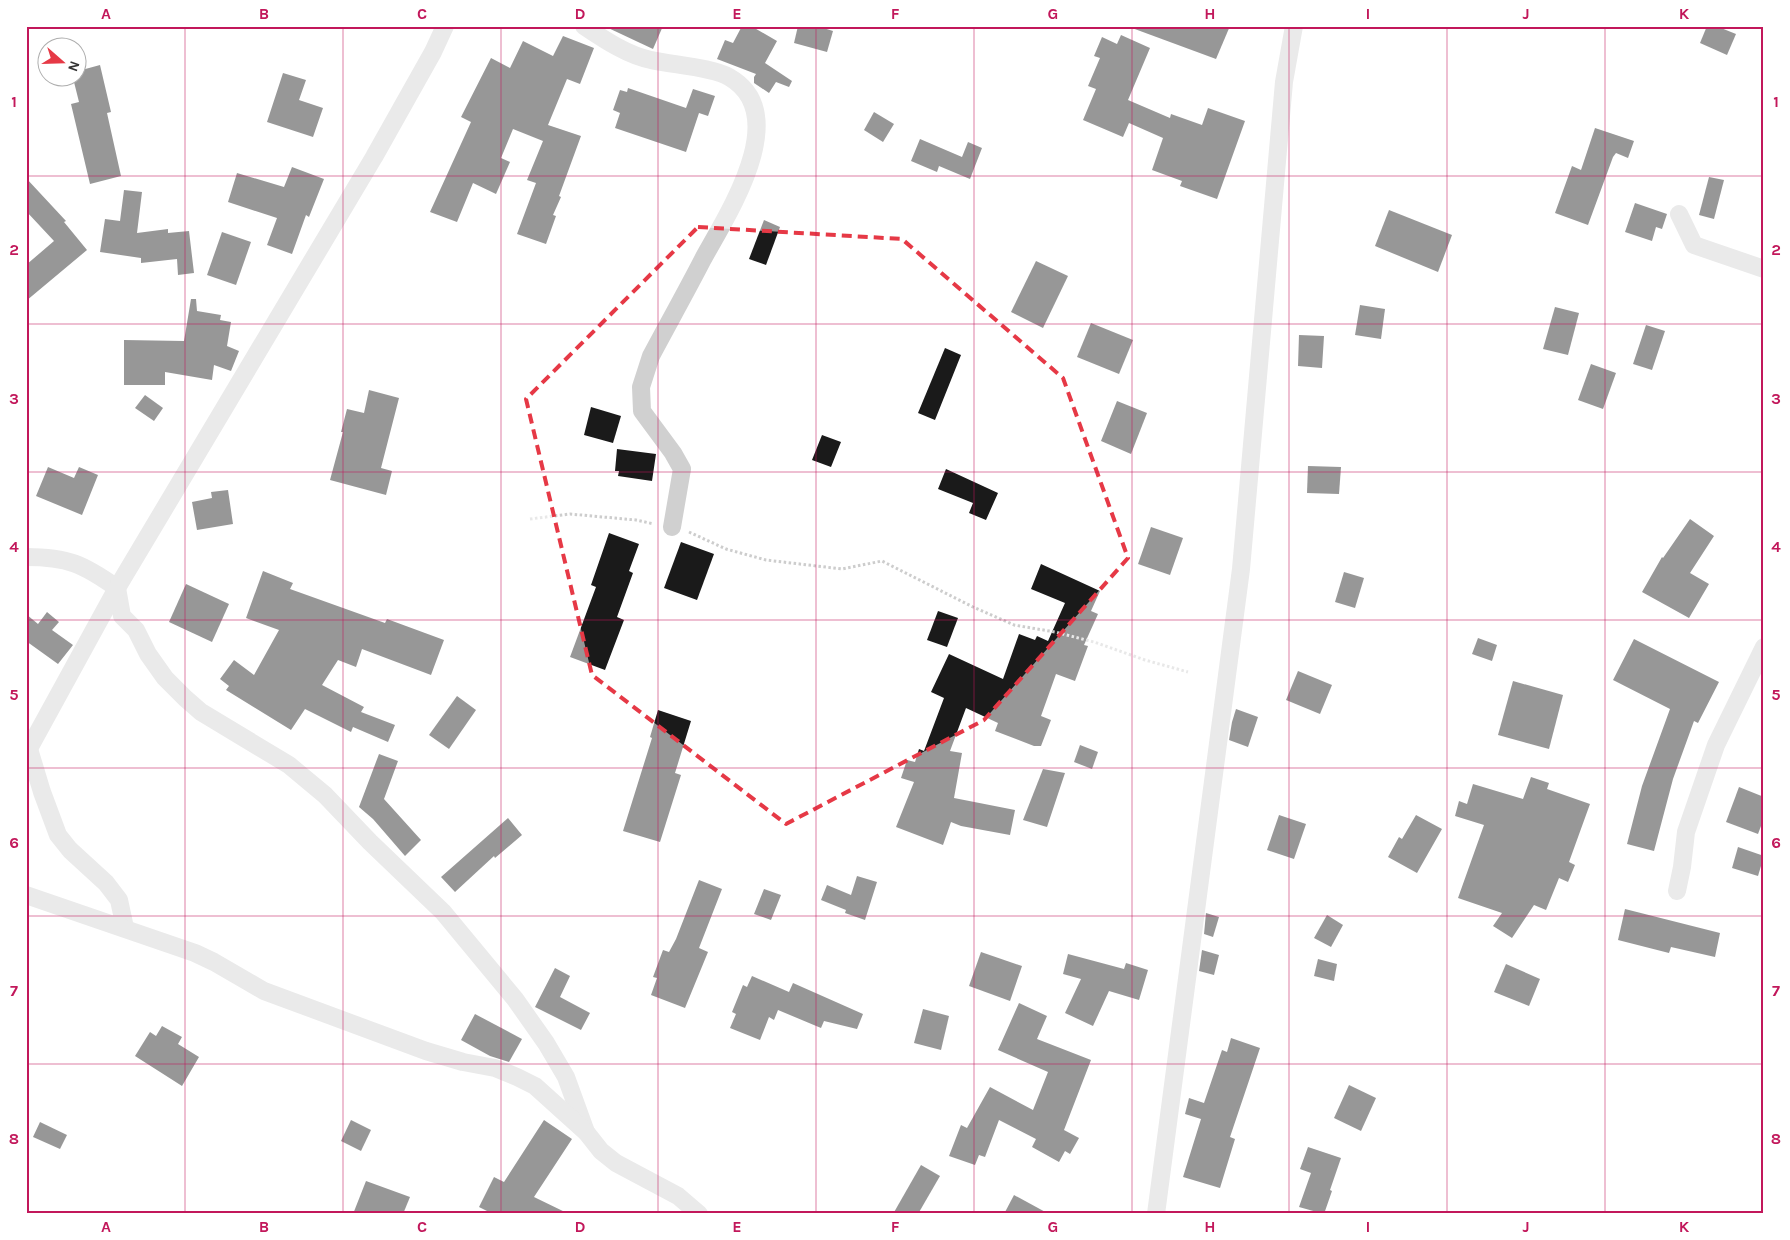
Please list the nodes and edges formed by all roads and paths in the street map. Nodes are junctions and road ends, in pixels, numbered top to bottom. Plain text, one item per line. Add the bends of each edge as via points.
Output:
1 (445, 26) edge
2 (584, 26) edge
3 (1294, 26) edge
4 (1678, 214) dead end
5 (1764, 269) edge
6 (530, 519) dead end
7 (672, 527) junction
8 (26, 557) edge
9 (116, 588) junction
10 (1764, 647) edge
11 (1188, 672) dead end
12 (28, 752) edge
13 (1677, 891) dead end
14 (26, 895) edge
15 (125, 928) junction
16 (586, 1132) junction
17 (699, 1214) edge
18 (1156, 1214) edge

1 - 9 street via 374,157
2 - 7 street via 624,51 650,60 728,76 747,91 755,109 756,134 744,184 651,356 641,387 642,411 682,469
3 - 18 street via 1284,82 1241,569
4 - 5 street via 1694,245
6 - 7 path via 570,514
7 - 11 path via 684,529 726,549 766,560 842,569 882,561 1014,625 1094,642
8 - 9 street via 70,561
9 - 12 street
9 - 16 street via 122,616 136,630 165,678 185,698 201,712 289,765 325,795 443,912 546,1043 566,1078
10 - 13 street via 1716,745 1686,832
12 - 15 street via 58,835 119,900
14 - 15 street
15 - 16 street via 202,956 264,991 426,1051 495,1068 534,1086
16 - 17 street via 616,1163 678,1196

